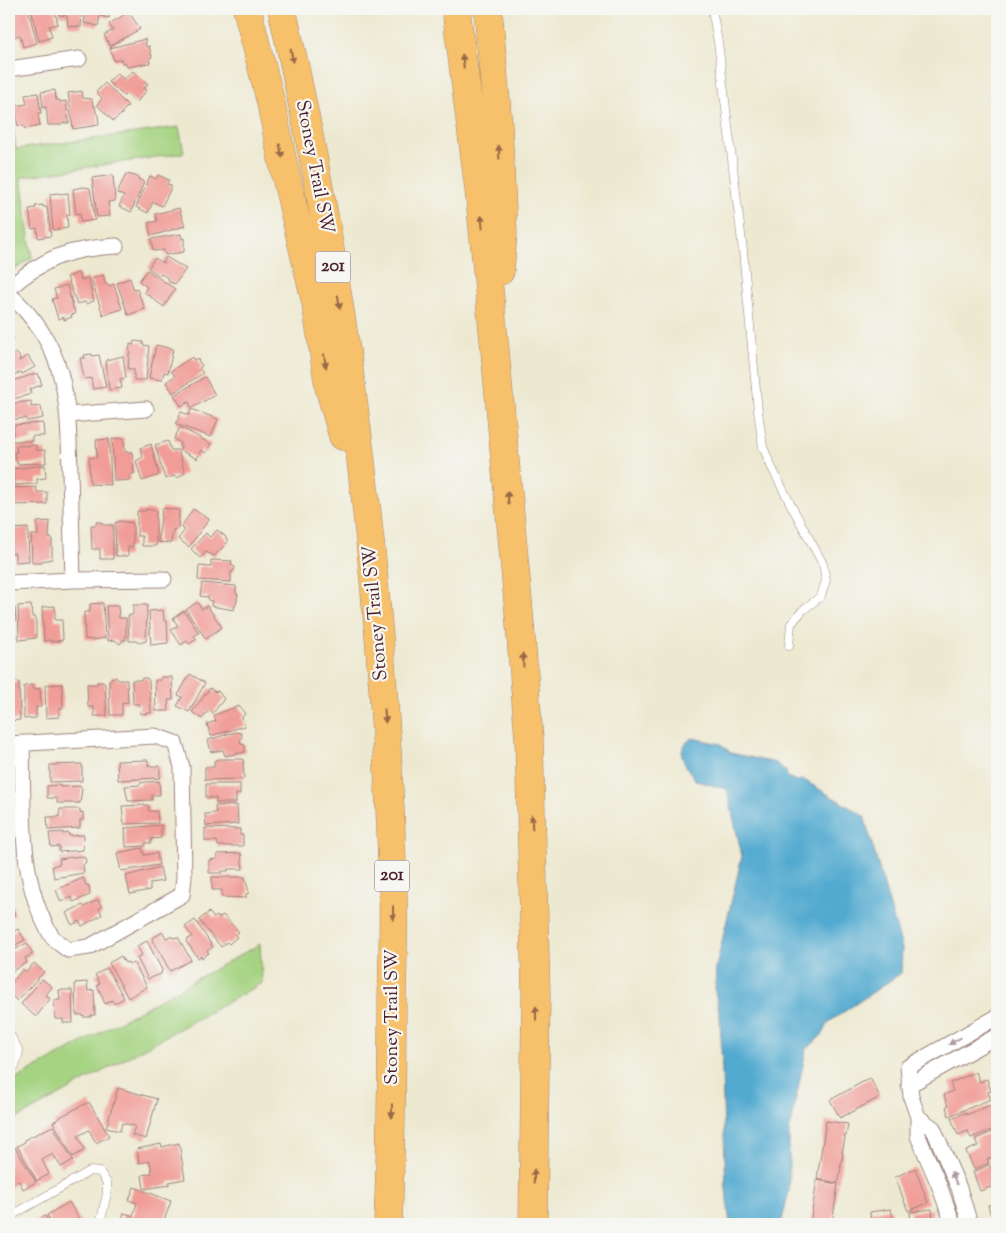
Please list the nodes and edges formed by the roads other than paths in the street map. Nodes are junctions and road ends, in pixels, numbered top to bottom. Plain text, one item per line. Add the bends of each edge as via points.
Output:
1 (240, 9) edge
2 (247, 9) edge
3 (282, 9) edge
4 (456, 9) edge
5 (488, 9) edge
6 (712, 9) edge
7 (79, 59) dead end
8 (9, 70) edge
9 (272, 103) junction
10 (116, 246) dead end
11 (9, 288) edge
12 (9, 294) edge
13 (494, 340) junction
14 (146, 409) dead end
15 (68, 415) junction
16 (368, 528) junction
17 (164, 579) dead end
18 (73, 580) junction
19 (9, 583) edge
20 (789, 646) dead end
21 (16, 744) edge
22 (997, 1017) edge
23 (9, 1033) edge
24 (997, 1036) edge
25 (9, 1071) edge
26 (909, 1085) junction
27 (918, 1117) junction
28 (9, 1216) edge
29 (100, 1224) edge
30 (388, 1224) edge
31 (533, 1224) edge
32 (953, 1224) edge
33 (970, 1224) edge

1 - 9 highway
2 - 9 highway
3 -> 16 highway, Stoney Trail SW / 201 via 319,188 345,341
13 -> 4 highway
13 -> 5 highway via 503,233
6 - 20 lane via 722,70 763,447 824,564 826,580 821,596 802,610 791,624
7 - 8 street
9 -> 16 highway via 316,303 330,387
10 - 11 street via 66,253 40,264
12 - 15 street via 36,324 52,350 63,382
31 -> 13 highway via 536,993 529,739
14 - 15 street
15 - 18 street
16 -> 30 highway, Stoney Trail SW / 201 via 386,726 393,895 392,1126
17 - 18 street
18 - 19 street
21 - 21 street via 155,736 175,744 182,767 182,895 89,947 68,950 52,936 37,903 28,871
22 -> 26 street via 908,1067
23 - 25 lane via 18,1051 15,1067
24 - 26 street
26 - 27 street
27 - 32 street via 918,1136
33 -> 27 street via 959,1188 933,1128
28 - 29 lane via 90,1171 100,1172 107,1183

